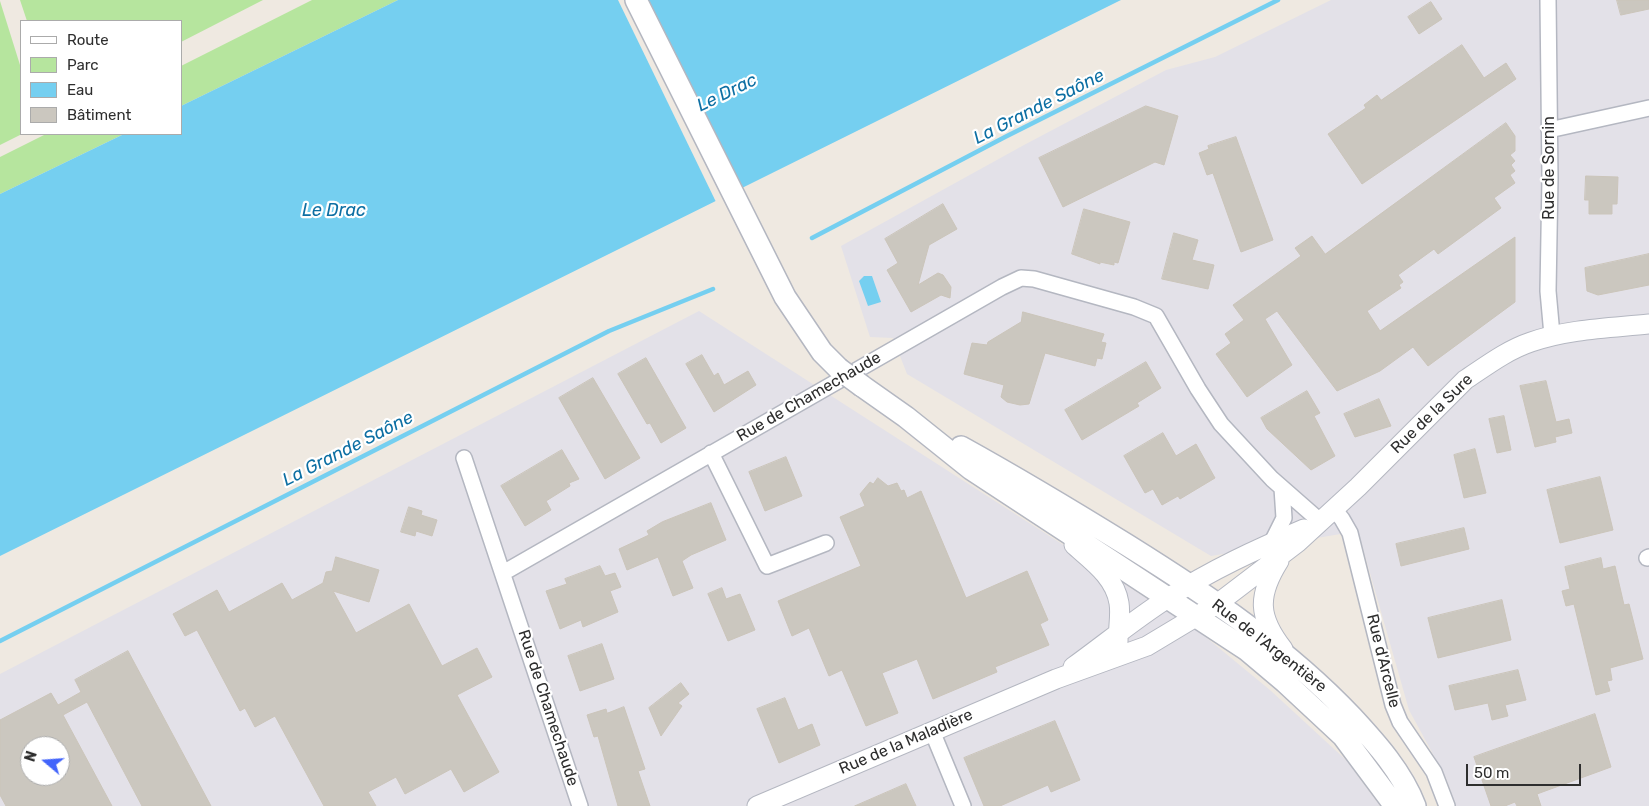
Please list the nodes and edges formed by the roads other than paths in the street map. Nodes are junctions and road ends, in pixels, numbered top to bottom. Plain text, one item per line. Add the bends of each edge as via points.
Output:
1 (636, 0) edge
2 (1548, 0) edge
3 (1649, 108) edge
4 (1549, 130) junction
5 (1649, 324) edge
6 (1552, 335) junction
7 (906, 417) junction
8 (710, 453) junction
9 (464, 458) dead end
10 (1282, 488) junction
11 (1040, 515) junction
12 (1327, 515) junction
13 (826, 543) dead end
14 (1277, 549) junction
15 (503, 573) junction
16 (1190, 584) junction
17 (1167, 598) junction
18 (1217, 604) junction
19 (1194, 616) junction
20 (1118, 634) junction
21 (1118, 656) junction
22 (1292, 660) junction
23 (1056, 680) junction
24 (932, 731) junction
25 (580, 806) edge
26 (757, 806) edge
27 (963, 806) edge
28 (1395, 806) edge
29 (1415, 806) edge
30 (1447, 806) edge

1 - 7 main road, bridge via 754,238 793,309 822,352 838,369
2 - 4 street, Rue de Sornin
3 - 4 street
4 - 6 street, Rue de Sornin via 1548,291
5 - 6 street, Rue de la Sure
6 - 12 street, Rue de la Sure via 1506,353 1465,380
7 - 11 main road, Rue de l'Argentière via 971,469
7 - 16 main road, Rue de l'Argentière via 1031,486
8 - 10 street, Rue de Chamechaude via 1002,287 1021,278 1034,278 1156,316 1221,424
8 - 13 street via 767,566
8 - 15 street, Rue de Chamechaude
9 - 15 street
10 - 12 street, Rue de Chamechaude
10 - 14 street via 1284,518
11 - 17 main road, Rue de l'Argentière
11 - 20 street via 1099,568 1115,587 1119,604
12 - 14 street, Rue de la Sure
12 - 30 street, Rue d'Arcelle via 1342,519 1350,533 1393,706 1434,772
14 - 16 street, Rue de la Sure
14 - 18 street, Rue de la Sure
14 - 22 street via 1266,581 1264,618 1270,633
15 - 25 street, Rue de Chamechaude
16 - 17 street, Rue de la Maladière
16 - 18 main road, Rue de l'Argentière
17 - 19 main road, Rue de l'Argentière
17 - 20 street, Rue de la Maladière
18 - 19 street, Rue de la Sure
18 - 22 main road, Rue de l'Argentière
19 - 21 street, Rue de la Maladière via 1147,646
19 - 28 main road, Rue de l'Argentière via 1247,650 1343,736
20 - 21 street
20 - 23 street, Rue de la Maladière
21 - 23 street, Rue de la Maladière
22 - 29 main road, Rue de l'Argentière via 1323,686 1384,752
23 - 24 street, Rue de la Maladière
24 - 26 street, Rue de la Maladière
24 - 27 street

